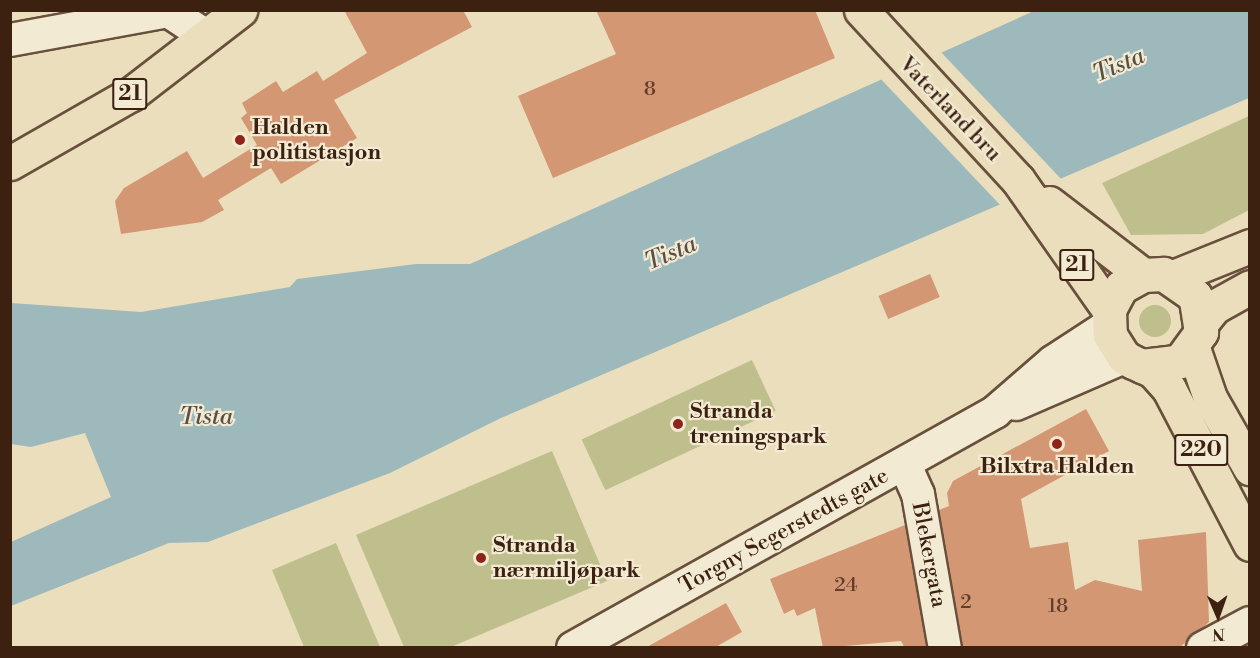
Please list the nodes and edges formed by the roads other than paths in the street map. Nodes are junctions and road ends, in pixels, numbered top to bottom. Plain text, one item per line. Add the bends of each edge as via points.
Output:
1 (240, 10) edge
2 (861, 10) edge
3 (206, 36) junction
4 (10, 40) edge
5 (10, 163) edge
6 (1053, 215) junction
7 (1250, 246) edge
8 (1158, 276) junction
9 (1250, 287) edge
10 (1108, 318) junction
11 (1198, 335) junction
12 (1133, 362) junction
13 (995, 412) junction
14 (904, 465) junction
15 (1250, 468) edge
16 (1250, 544) edge
17 (1250, 623) edge
18 (573, 648) edge
19 (945, 648) edge
20 (1203, 648) edge

1 - 3 main road, 21
2 - 6 main road, Vaterland bru / 21 via 881,37
3 - 4 street via 168,11
3 - 5 main road, 21 via 84,125
6 - 8 main road, 21
6 - 10 main road, 21
7 - 8 main road
8 - 10 main road via 1121,287
8 - 11 main road, 220 via 1195,296
9 - 11 main road via 1214,307
10 - 12 main road, 220
10 - 13 street, Torgny Segerstedts gate
11 - 12 main road via 1171,365
11 - 15 main road, 220 via 1210,398
12 - 13 street, Torgny Segerstedts gate
12 - 16 main road, 220 via 1169,388
13 - 14 street, Torgny Segerstedts gate
14 - 18 street, Torgny Segerstedts gate
14 - 19 street, Blekergata via 918,494
17 - 20 street

